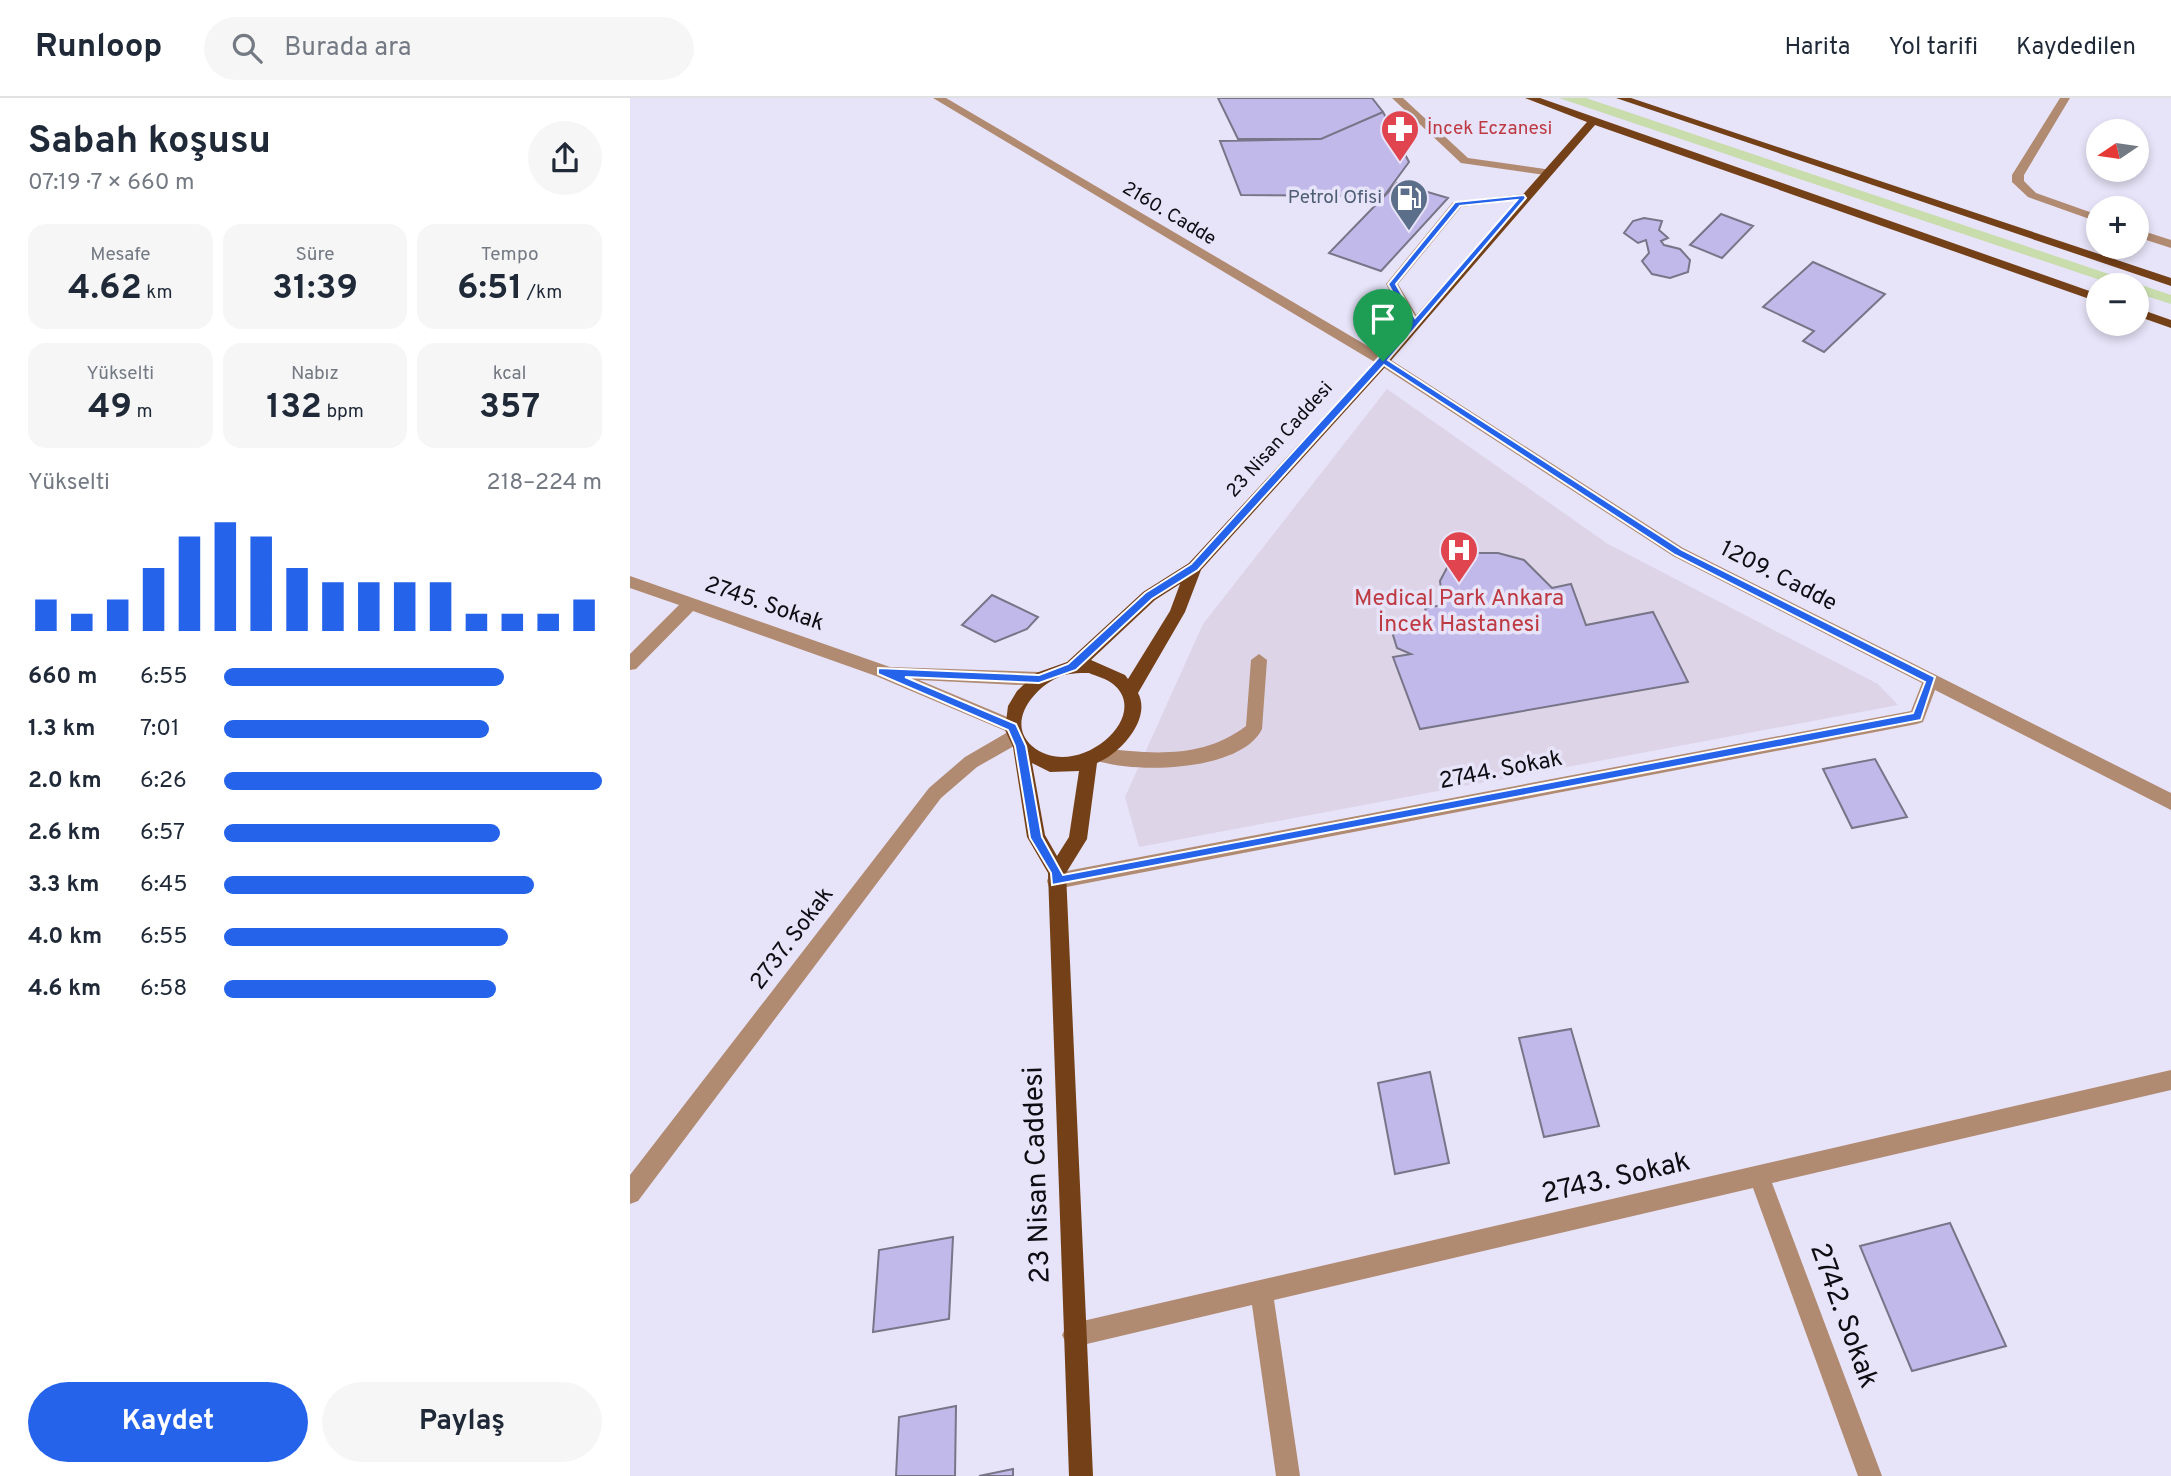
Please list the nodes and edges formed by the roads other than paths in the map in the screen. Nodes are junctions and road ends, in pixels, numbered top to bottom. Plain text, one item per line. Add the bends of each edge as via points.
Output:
1 (938, 98) edge
2 (1397, 98) edge
3 (1530, 98) edge
4 (1621, 98) edge
5 (2064, 98) edge
6 (1592, 122) junction
7 (1545, 172) junction
8 (1524, 197) junction
9 (2086, 215) edge
10 (2149, 237) edge
11 (2171, 244) edge
12 (2171, 282) edge
13 (2086, 294) edge
14 (2149, 316) edge
15 (1415, 323) junction
16 (2171, 324) edge
17 (1383, 361) junction
18 (1194, 567) junction
19 (634, 589) edge
20 (691, 603) junction
21 (1259, 660) dead end
22 (630, 664) edge
23 (1072, 667) junction
24 (882, 671) junction
25 (1039, 679) junction
26 (1931, 680) junction
27 (1130, 691) junction
28 (1016, 737) junction
29 (1095, 757) junction
30 (2171, 802) edge
31 (1057, 877) junction
32 (2171, 1080) edge
33 (1759, 1176) junction
34 (630, 1193) edge
35 (1262, 1292) junction
36 (1074, 1335) junction
37 (1081, 1476) edge
38 (1288, 1476) edge
39 (1870, 1476) edge

1 - 17 street, 2160. Cadde
2 - 7 street via 1465,162
3 - 6 main road
4 - 12 main road
5 - 9 street via 2018,182 2032,195
6 - 7 main road, 23 Nisan Caddesi
6 - 13 main road
7 - 8 main road, 23 Nisan Caddesi
8 - 15 main road, 23 Nisan Caddesi
8 - 15 street via 1457,204 1392,284
10 - 11 street
14 - 16 main road
15 - 17 main road, 23 Nisan Caddesi
17 - 18 main road, 23 Nisan Caddesi
17 - 26 street, 1209. Cadde via 1678,552
18 - 23 main road, 23 Nisan Caddesi via 1149,596
18 - 27 main road, 23 Nisan Caddesi via 1177,612
19 - 20 street, 2745. Sokak
20 - 22 street
20 - 24 street, 2745. Sokak
21 - 29 street via 1254,729 1237,745 1157,762
23 - 25 main road
23 - 27 main road via 1107,670
24 - 25 street, 2745. Sokak
24 - 28 street, 2745. Sokak
25 - 28 main road via 1018,701
26 - 30 street, 1209. Cadde
26 - 31 street, 2744. Sokak via 1917,717
27 - 29 main road via 1131,721 1116,744
28 - 29 main road via 1032,756 1047,762 1065,765
28 - 31 main road via 1036,838
28 - 34 street, 2737. Sokak via 971,762 935,793
29 - 31 main road via 1079,839
31 - 36 main road, 23 Nisan Caddesi
32 - 33 street, 2743. Sokak
33 - 35 street, 2743. Sokak
33 - 39 street, 2742. Sokak
35 - 36 street, 2743. Sokak
35 - 38 street
36 - 37 main road, 23 Nisan Caddesi

